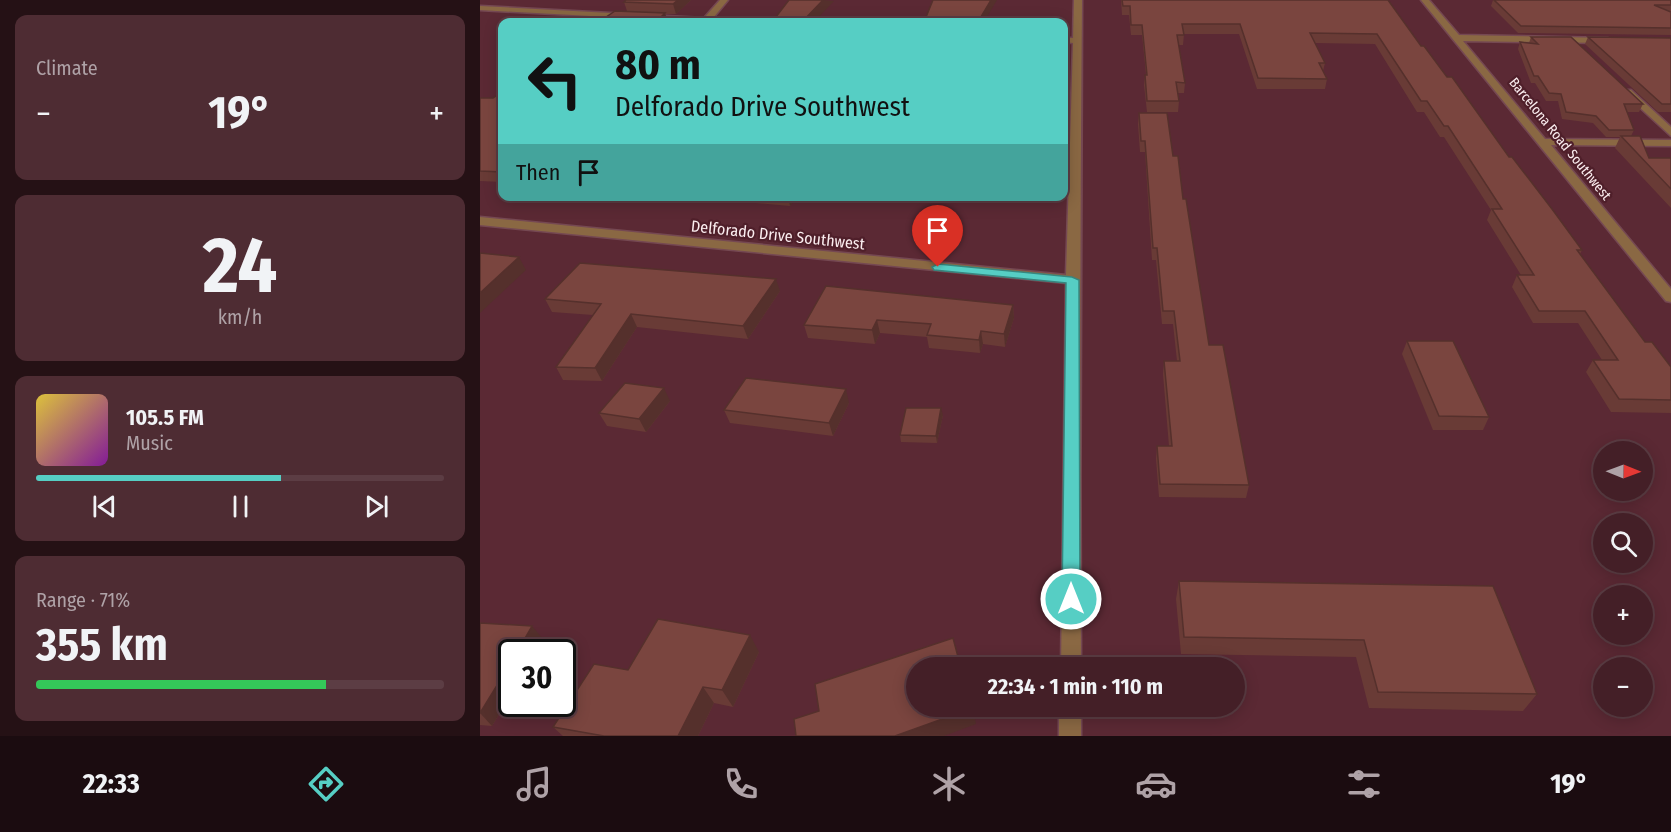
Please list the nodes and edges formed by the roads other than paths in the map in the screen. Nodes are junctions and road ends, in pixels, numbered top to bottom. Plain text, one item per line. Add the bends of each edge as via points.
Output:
1 (724, 0) edge
2 (1078, 0) edge
3 (1425, 0) edge
4 (480, 8) edge
5 (654, 18) edge
6 (709, 18) edge
7 (1458, 38) junction
8 (1571, 39) junction
9 (1068, 40) edge
10 (1615, 40) edge
11 (1079, 41) junction
12 (1579, 47) edge
13 (1621, 86) edge
14 (1671, 133) edge
15 (1543, 142) junction
16 (1671, 143) edge
17 (480, 221) edge
18 (1072, 280) junction
19 (1671, 298) edge
20 (1071, 657) edge
21 (1070, 717) edge
22 (1070, 736) edge

1 - 6 street
2 - 11 street
3 - 7 street, Barcelona Road Southwest
4 - 5 street
7 - 8 street
7 - 15 street, Barcelona Road Southwest
8 - 10 street
8 - 12 street
9 - 11 street
11 - 18 street
13 - 14 street
15 - 16 street
15 - 19 street, Barcelona Road Southwest
17 - 18 street, Delforado Drive Southwest
18 - 20 street
21 - 22 street

